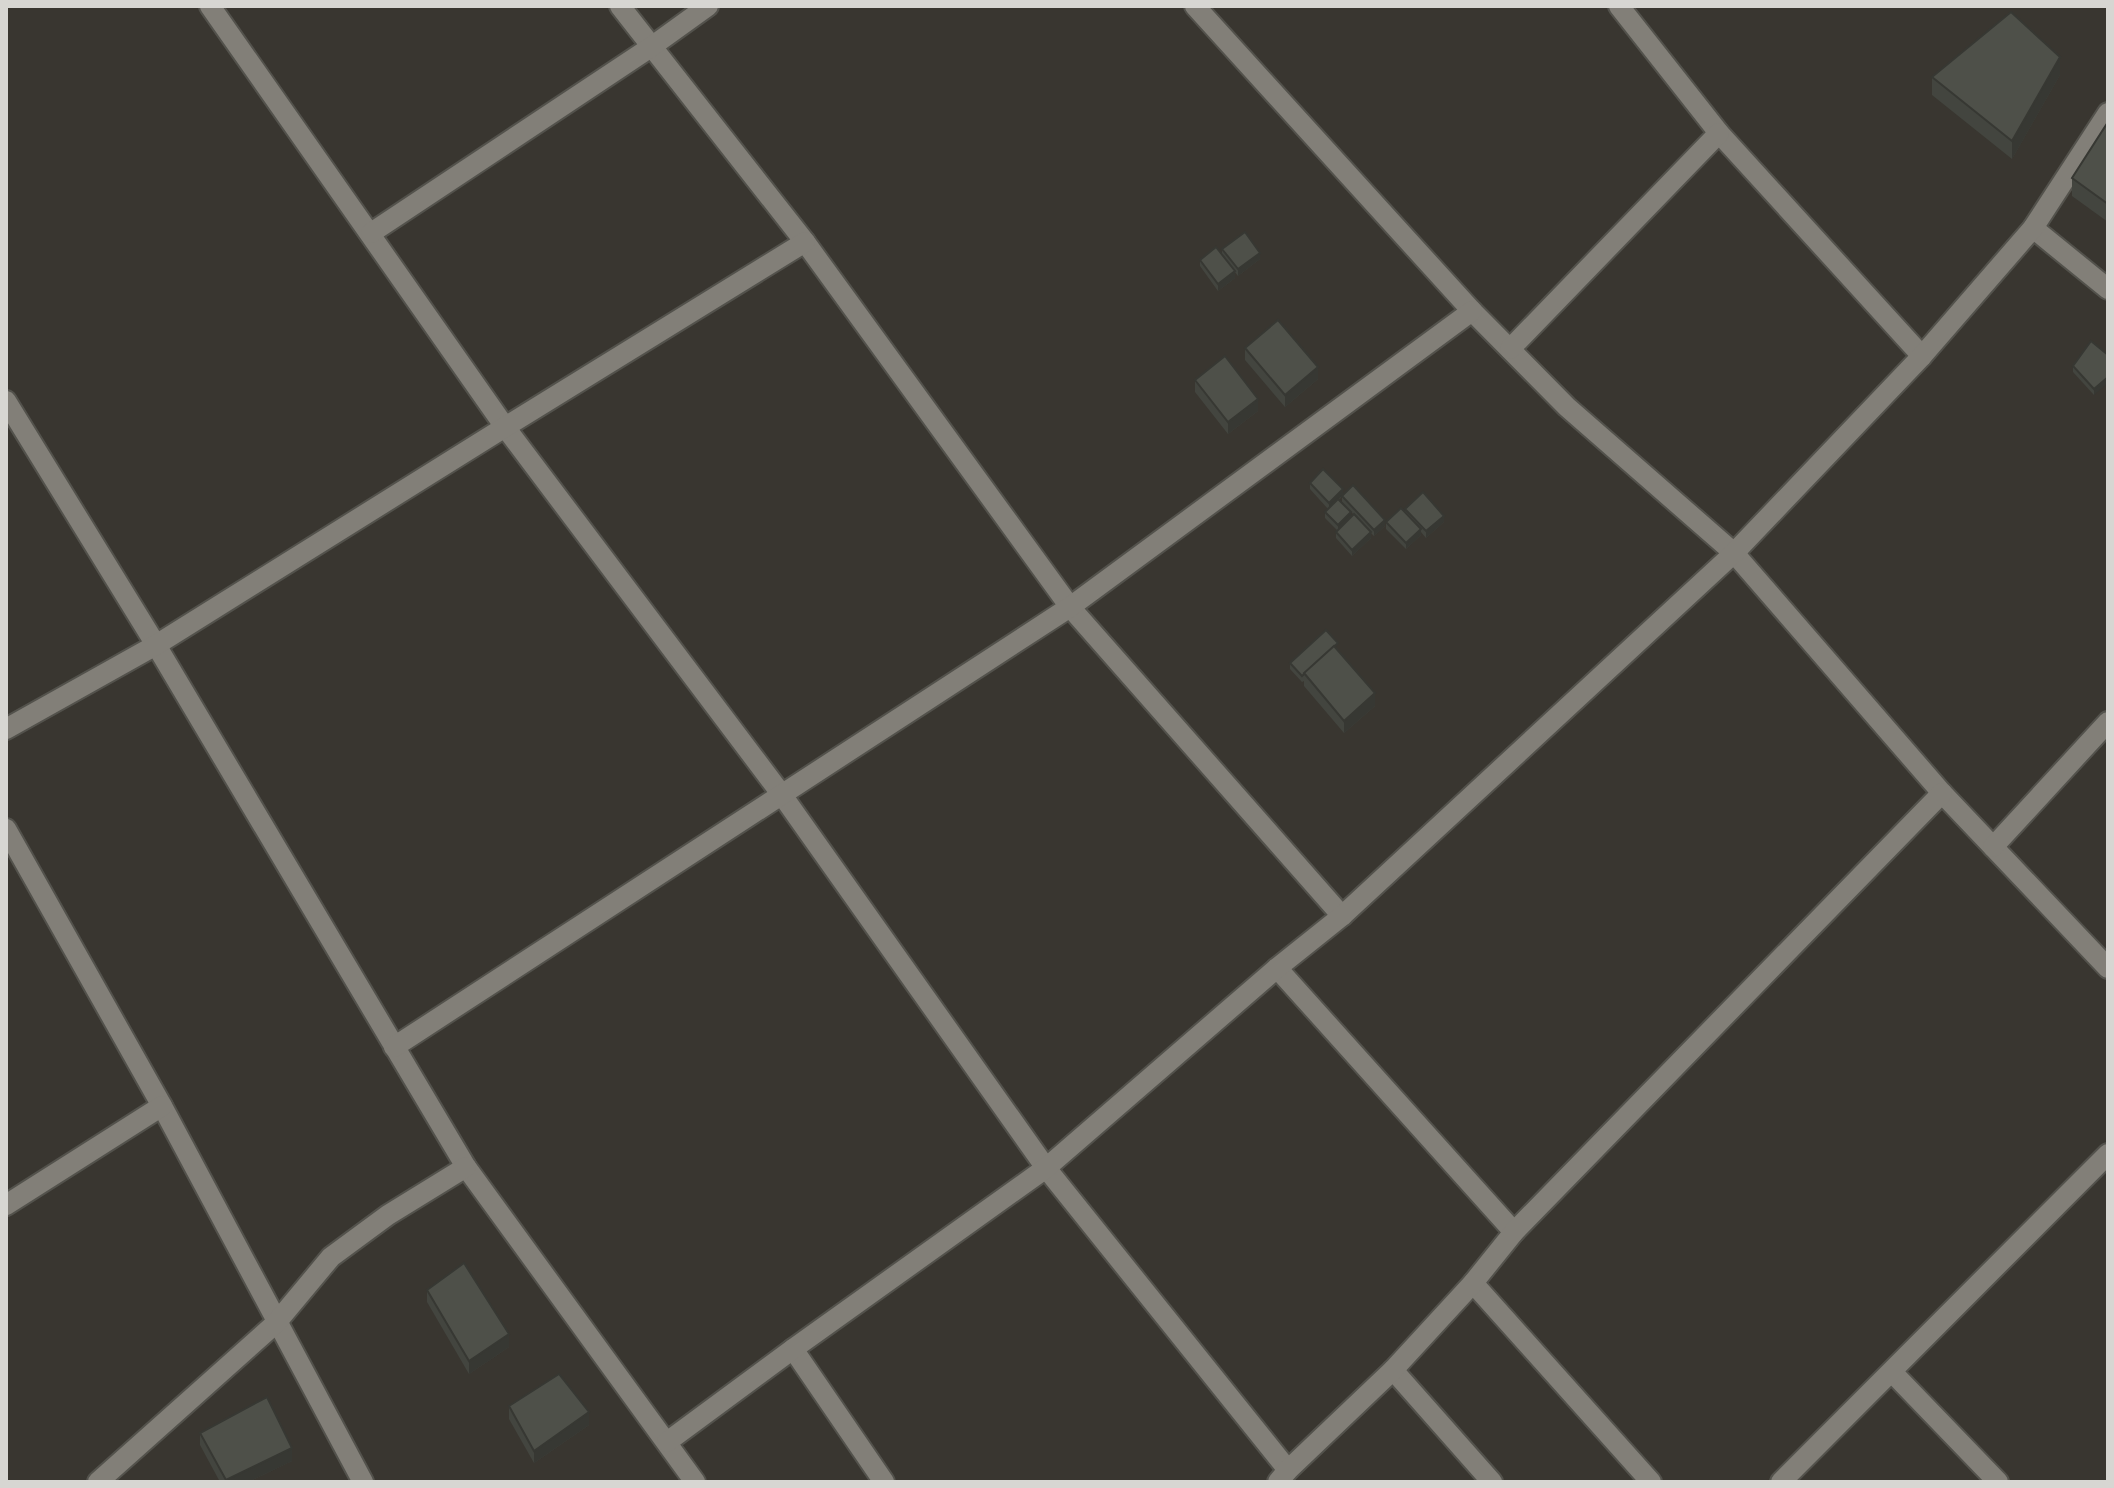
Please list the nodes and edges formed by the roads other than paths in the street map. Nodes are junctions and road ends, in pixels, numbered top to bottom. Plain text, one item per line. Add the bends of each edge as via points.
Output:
1 (210, 6) edge
2 (620, 6) edge
3 (708, 6) edge
4 (1195, 6) edge
5 (1619, 6) edge
6 (651, 47) junction
7 (2108, 113) edge
8 (1719, 133) junction
9 (2033, 228) junction
10 (371, 233) junction
11 (805, 242) junction
12 (2108, 289) edge
13 (1472, 311) junction
14 (1510, 349) junction
15 (1922, 356) junction
16 (8, 409) edge
17 (505, 427) junction
18 (1734, 553) junction
19 (1070, 607) junction
20 (156, 645) junction
21 (2108, 722) edge
22 (6, 729) edge
23 (1942, 793) junction
24 (782, 795) junction
25 (6, 829) edge
26 (1993, 847) junction
27 (1342, 916) junction
28 (1277, 968) junction
29 (2108, 968) edge
30 (394, 1047) junction
31 (162, 1106) junction
32 (2108, 1154) edge
33 (466, 1167) junction
34 (1046, 1168) junction
35 (6, 1205) edge
36 (1514, 1232) junction
37 (1473, 1283) junction
38 (276, 1323) junction
39 (793, 1349) junction
40 (1393, 1370) junction
41 (1892, 1372) junction
42 (667, 1442) junction
43 (1283, 1476) edge
44 (1644, 1479) edge
45 (98, 1482) edge
46 (363, 1482) edge
47 (695, 1482) edge
48 (884, 1482) edge
49 (1492, 1482) edge
50 (1781, 1482) edge
51 (1998, 1482) edge

1 - 10 street
2 - 6 street
3 - 6 street
4 - 13 street
5 - 8 street
6 - 10 street
6 - 11 street
7 - 9 street
8 - 14 street
8 - 15 street
9 - 12 street
9 - 15 street
10 - 17 street
11 - 17 street
11 - 19 street
13 - 14 street
13 - 19 street
14 - 18 street via 1567,407
15 - 18 street
16 - 20 street
17 - 20 street
17 - 24 street
18 - 23 street
18 - 27 street
19 - 24 street
19 - 27 street
20 - 22 street
20 - 30 street
21 - 26 street
23 - 26 street
23 - 36 street
24 - 30 street
24 - 34 street
25 - 31 street
26 - 29 street
27 - 28 street
28 - 34 street
28 - 36 street
30 - 33 street
31 - 35 street
31 - 38 street
32 - 41 street
33 - 38 street via 331,1257
33 - 42 street
34 - 39 street
34 - 43 street
36 - 37 street
37 - 40 street
37 - 44 street
38 - 45 street
38 - 46 street
39 - 42 street
39 - 48 street
40 - 43 street
40 - 49 street
41 - 50 street
41 - 51 street
42 - 47 street

